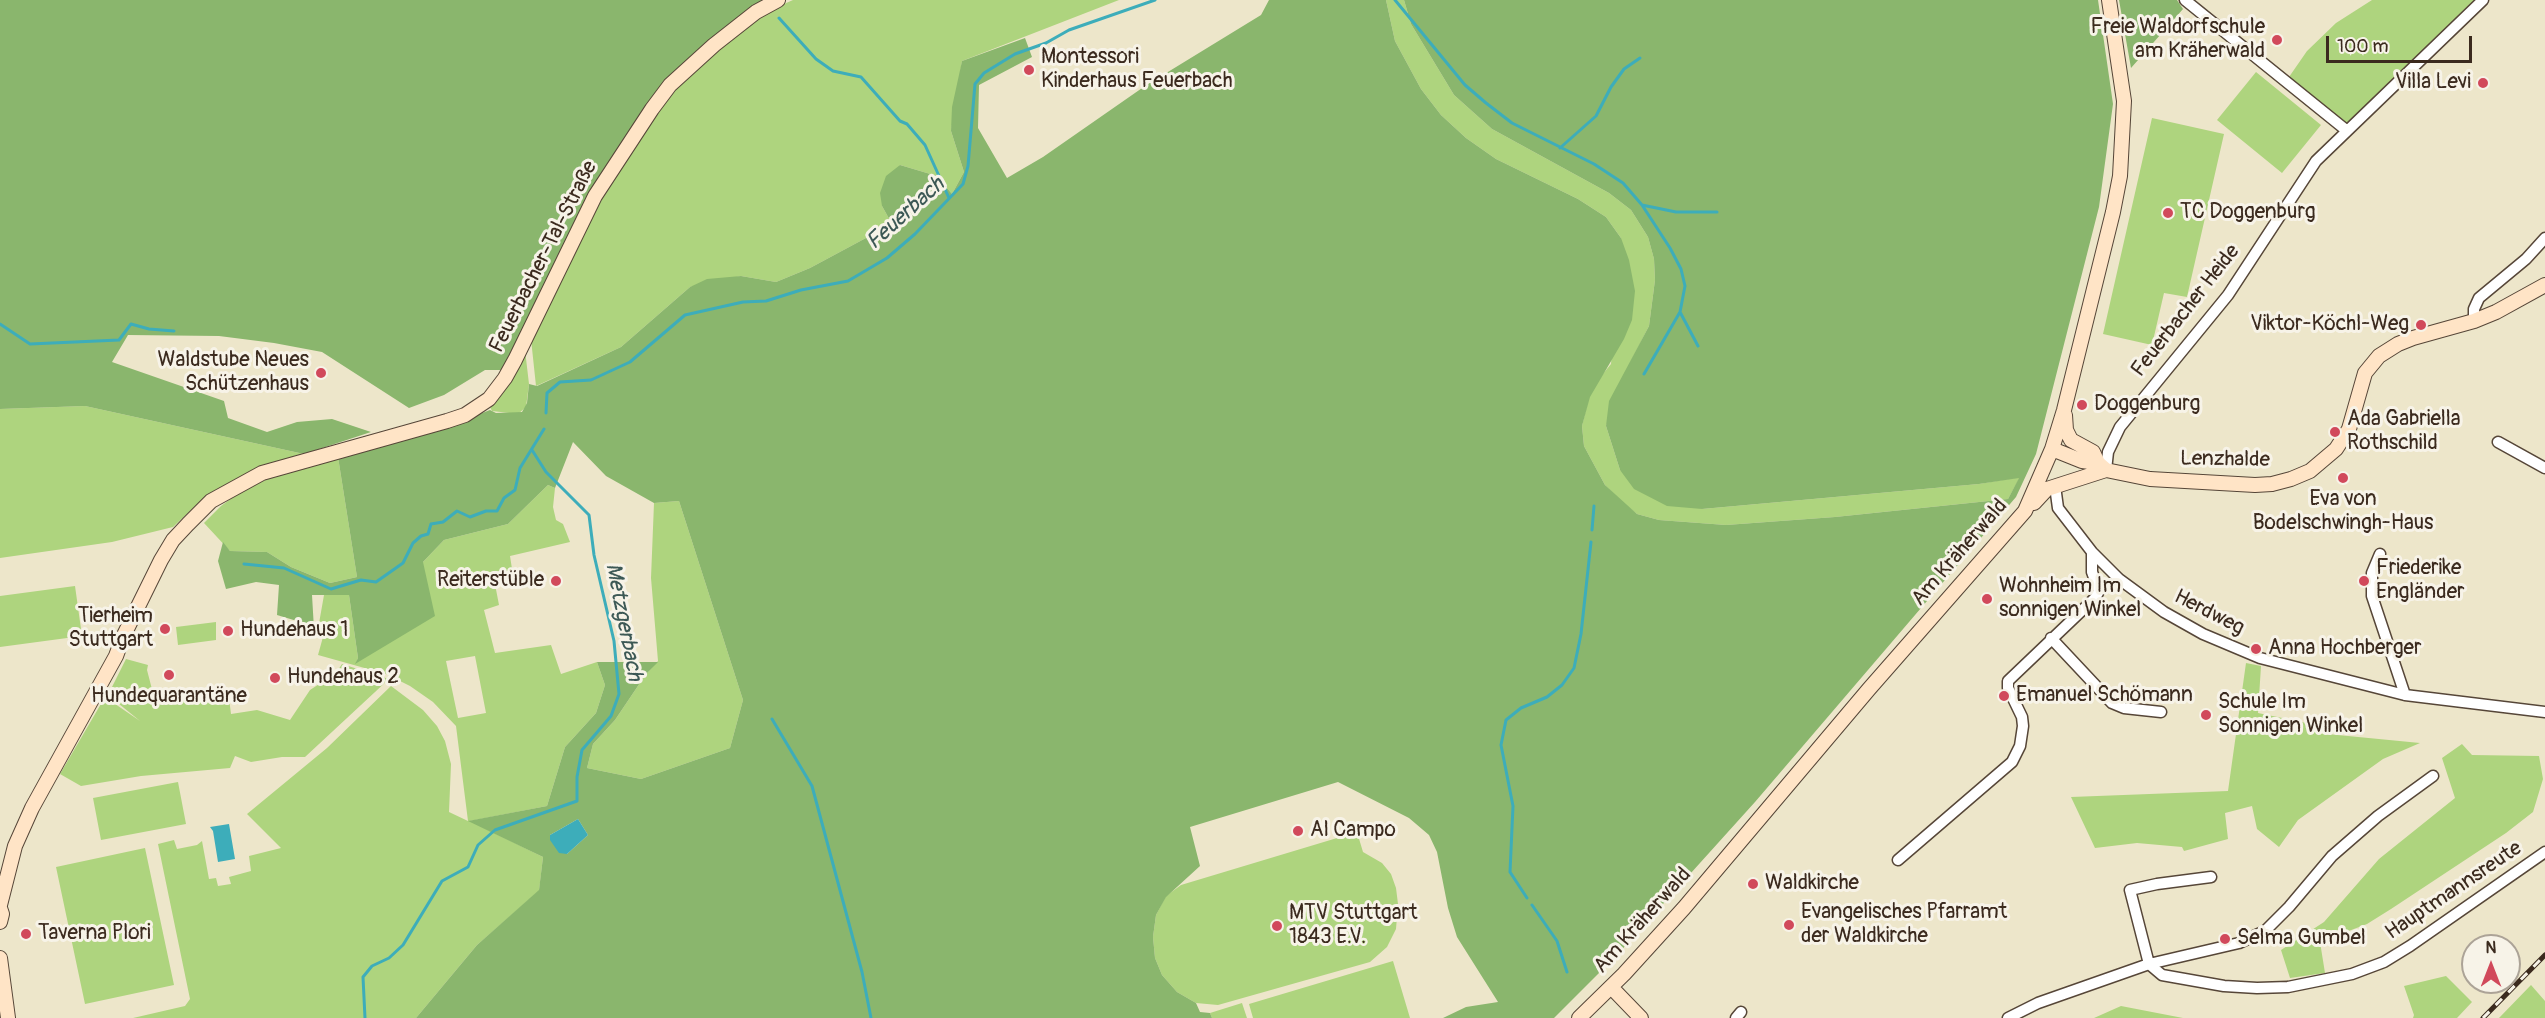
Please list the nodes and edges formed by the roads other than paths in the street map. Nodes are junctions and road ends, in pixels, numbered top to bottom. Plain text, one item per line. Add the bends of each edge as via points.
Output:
1 (778, 0) edge
2 (2109, 0) edge
3 (2185, 0) edge
4 (2483, 0) edge
5 (2346, 130) junction
6 (2545, 238) edge
7 (2545, 285) edge
8 (2474, 321) junction
9 (2064, 410) junction
10 (2498, 442) dead end
11 (2052, 449) junction
12 (2102, 467) junction
13 (2545, 468) edge
14 (2043, 472) junction
15 (2055, 486) junction
16 (2026, 508) junction
17 (2092, 552) junction
18 (2380, 554) dead end
19 (123, 637) junction
20 (2051, 638) junction
21 (2405, 695) junction
22 (2161, 712) dead end
23 (2545, 712) edge
24 (2433, 776) dead end
25 (2545, 852) edge
26 (1898, 860) dead end
27 (0, 873) edge
28 (2211, 877) dead end
29 (0, 906) edge
30 (0, 922) edge
31 (0, 958) edge
32 (2149, 964) junction
33 (1612, 988) junction
34 (8, 1018) edge
35 (1579, 1018) edge
36 (1641, 1018) edge
37 (2008, 1018) edge

1 - 19 main road, Feuerbacher-Tal-Straße via 714,45 670,85 652,109 595,196 506,378 489,399 465,415 262,473 211,501 173,540
2 - 9 main road, Am Kräherwald via 2124,101 2120,176
3 - 5 street
4 - 5 street, Feuerbacher Heide
5 - 12 street, Feuerbacher Heide via 2303,178 2205,326 2120,427
6 - 8 street via 2480,298 2474,309
7 - 8 main road, Lenzhalde
8 - 12 main road, Lenzhalde via 2413,338 2379,356 2366,373 2349,429 2336,449 2310,471 2291,479 2255,485 2150,479
9 - 11 main road, Am Kräherwald
9 - 12 main road via 2071,440 2093,452
10 - 13 street
11 - 12 main road, Lenzhalde
11 - 14 main road, Am Kräherwald
12 - 15 main road, Lenzhalde
14 - 15 main road via 2045,481
14 - 16 main road, Am Kräherwald
15 - 16 main road, Lenzhalde via 2043,491
15 - 17 street, Herdweg via 2058,508
16 - 33 main road, Am Kräherwald
17 - 20 street via 2092,572 2099,591
17 - 21 street, Herdweg via 2119,579 2164,612 2228,646 2281,665
18 - 21 street via 2372,573 2372,596
19 - 27 main road via 24,805
19 - 29 main road via 32,808 15,846
20 - 22 street via 2112,703
20 - 26 street via 2008,681 2023,726 2012,762
21 - 23 street, Herdweg
24 - 32 street via 2332,856 2265,931 2239,943
25 - 32 street, Hauptmannsreute via 2410,946 2384,962 2352,974 2288,987 2246,987 2162,975
28 - 32 street via 2130,890
29 - 30 main road
31 - 34 main road
32 - 37 street via 2038,1003
33 - 35 main road, Am Kräherwald
33 - 36 main road

